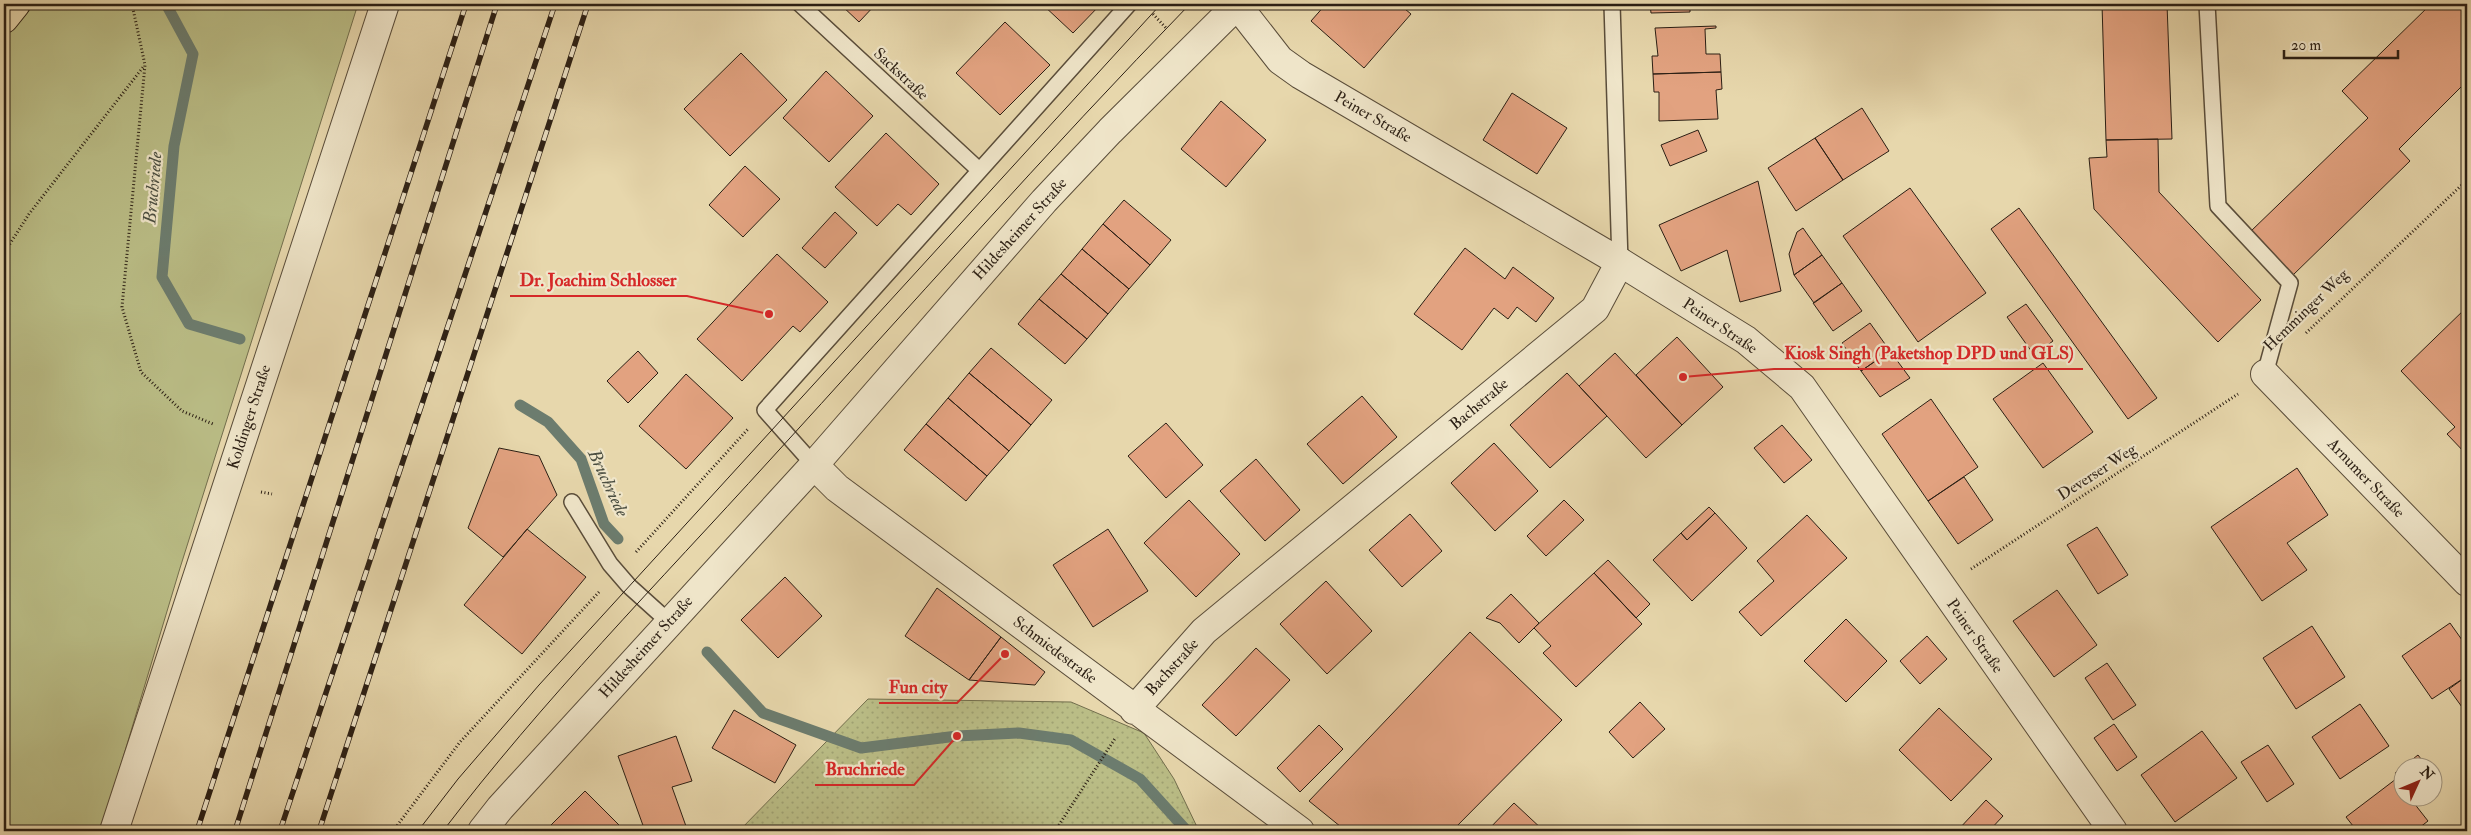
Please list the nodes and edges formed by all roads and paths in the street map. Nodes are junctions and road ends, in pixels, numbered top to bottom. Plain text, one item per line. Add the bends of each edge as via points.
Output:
1 (16, 4) edge
2 (132, 4) edge
3 (384, 4) edge
4 (800, 4) edge
5 (1129, 4) edge
6 (1237, 4) edge
7 (1612, 4) edge
8 (2207, 4) edge
9 (4, 19) edge
10 (145, 65) junction
11 (979, 170) junction
12 (2467, 180) edge
13 (4, 254) edge
14 (1620, 262) junction
15 (2305, 334) dead end
16 (2265, 374) junction
17 (765, 410) junction
18 (242, 436) junction
19 (814, 464) junction
20 (259, 491) dead end
21 (272, 494) dead end
22 (572, 502) dead end
23 (617, 573) junction
24 (2467, 582) edge
25 (1942, 588) junction
26 (669, 622) junction
27 (1134, 710) junction
28 (1110, 747) dead end
29 (114, 831) edge
30 (393, 831) edge
31 (482, 831) edge
32 (1055, 831) edge
33 (1300, 831) edge
34 (2113, 831) edge

1 - 9 main road
2 - 10 path
3 - 18 street, Koldinger Straße
4 - 11 lane, Sackstraße
5 - 11 lane
6 - 14 street, Peiner Straße via 1280,60 1301,75
6 - 19 street, Hildesheimer Straße via 1044,201
7 - 14 lane
8 - 16 lane, Hemminger Weg via 2218,206 2290,284
10 - 13 path via 30,214
10 - 18 path via 122,307 141,372 182,411
11 - 17 lane
12 - 15 path, Hemminger Weg
14 - 25 street, Peiner Straße via 1746,340 1802,387
14 - 27 street, Bachstraße via 1594,309 1204,631
16 - 24 street, Arnumer Straße
16 - 25 path, Deverser Weg
17 - 19 lane
17 - 23 path
18 - 29 street, Koldinger Straße
19 - 26 street, Hildesheimer Straße
19 - 27 street, Schmiedestraße via 837,488
20 - 21 path
22 - 23 lane
23 - 26 lane
23 - 30 path via 460,742
25 - 34 street, Peiner Straße
26 - 31 street, Hildesheimer Straße
27 - 33 street, Schmiedestraße
28 - 32 path

